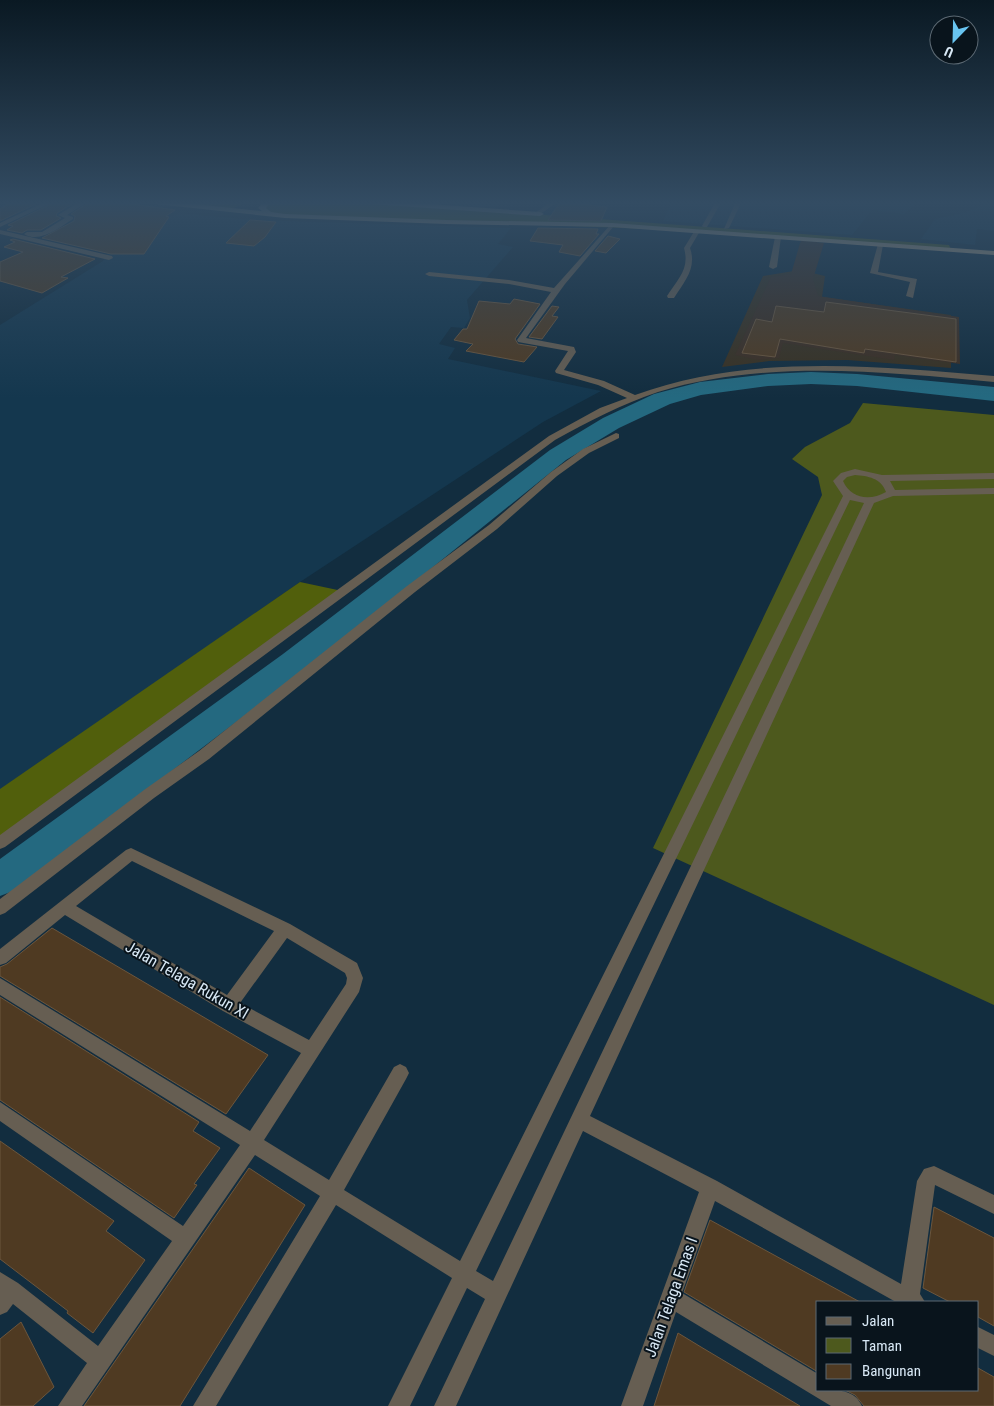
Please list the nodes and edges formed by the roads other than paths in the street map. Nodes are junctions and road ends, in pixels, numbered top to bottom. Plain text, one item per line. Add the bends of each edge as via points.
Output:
1 (577, 267) edge
2 (689, 267) edge
3 (875, 267) edge
4 (429, 274) dead end
5 (556, 291) junction
6 (670, 296) dead end
7 (910, 296) dead end
8 (994, 379) edge
9 (634, 398) junction
10 (616, 436) dead end
11 (994, 476) edge
12 (881, 478) junction
13 (994, 490) edge
14 (891, 493) junction
15 (848, 495) junction
16 (870, 501) junction
17 (0, 843) edge
18 (64, 907) junction
19 (0, 908) edge
20 (285, 929) junction
21 (0, 958) edge
22 (0, 986) edge
23 (229, 1005) junction
24 (311, 1050) junction
25 (400, 1074) dead end
26 (0, 1111) edge
27 (579, 1119) junction
28 (253, 1142) junction
29 (710, 1188) junction
30 (333, 1192) junction
31 (994, 1205) edge
32 (185, 1239) junction
33 (464, 1275) junction
34 (4, 1292) edge
35 (497, 1295) junction
36 (671, 1298) junction
37 (912, 1301) edge
38 (979, 1338) edge
39 (994, 1346) edge
40 (101, 1361) junction
41 (816, 1385) edge
42 (826, 1391) edge
43 (69, 1406) edge
44 (204, 1406) edge
45 (399, 1406) edge
46 (444, 1406) edge
47 (632, 1406) edge
48 (851, 1406) edge

1 - 5 street
2 - 6 street
3 - 7 street via 874,273 914,281
4 - 5 street via 509,282
5 - 9 street via 521,340 571,349 559,371 602,383
8 - 9 street via 886,370 787,368 688,382
9 - 17 street via 587,417 552,438
10 - 19 street via 554,474 493,527 204,755
11 - 12 street
12 - 14 street via 890,485
12 - 15 street via 869,473 844,475 838,480 840,488
13 - 14 street
14 - 16 street via 883,499
15 - 16 street
15 - 33 street
16 - 27 street
18 - 20 street via 131,854
18 - 21 street
18 - 23 street, Jalan Telaga Rukun XI
20 - 23 street
20 - 24 street via 351,968 355,978
22 - 28 street
23 - 24 street, Jalan Telaga Rukun XI
24 - 28 street
25 - 30 street
26 - 32 street
27 - 29 street
27 - 35 street
28 - 30 street
28 - 32 street
29 - 36 street, Jalan Telaga Emas I
29 - 37 street
30 - 33 street
30 - 44 street
31 - 37 street via 930,1174 926,1181
32 - 40 street
33 - 35 street
33 - 45 street
34 - 40 street
35 - 46 street
36 - 41 street
36 - 47 street, Jalan Telaga Emas I
38 - 39 street
40 - 43 street
42 - 48 street

